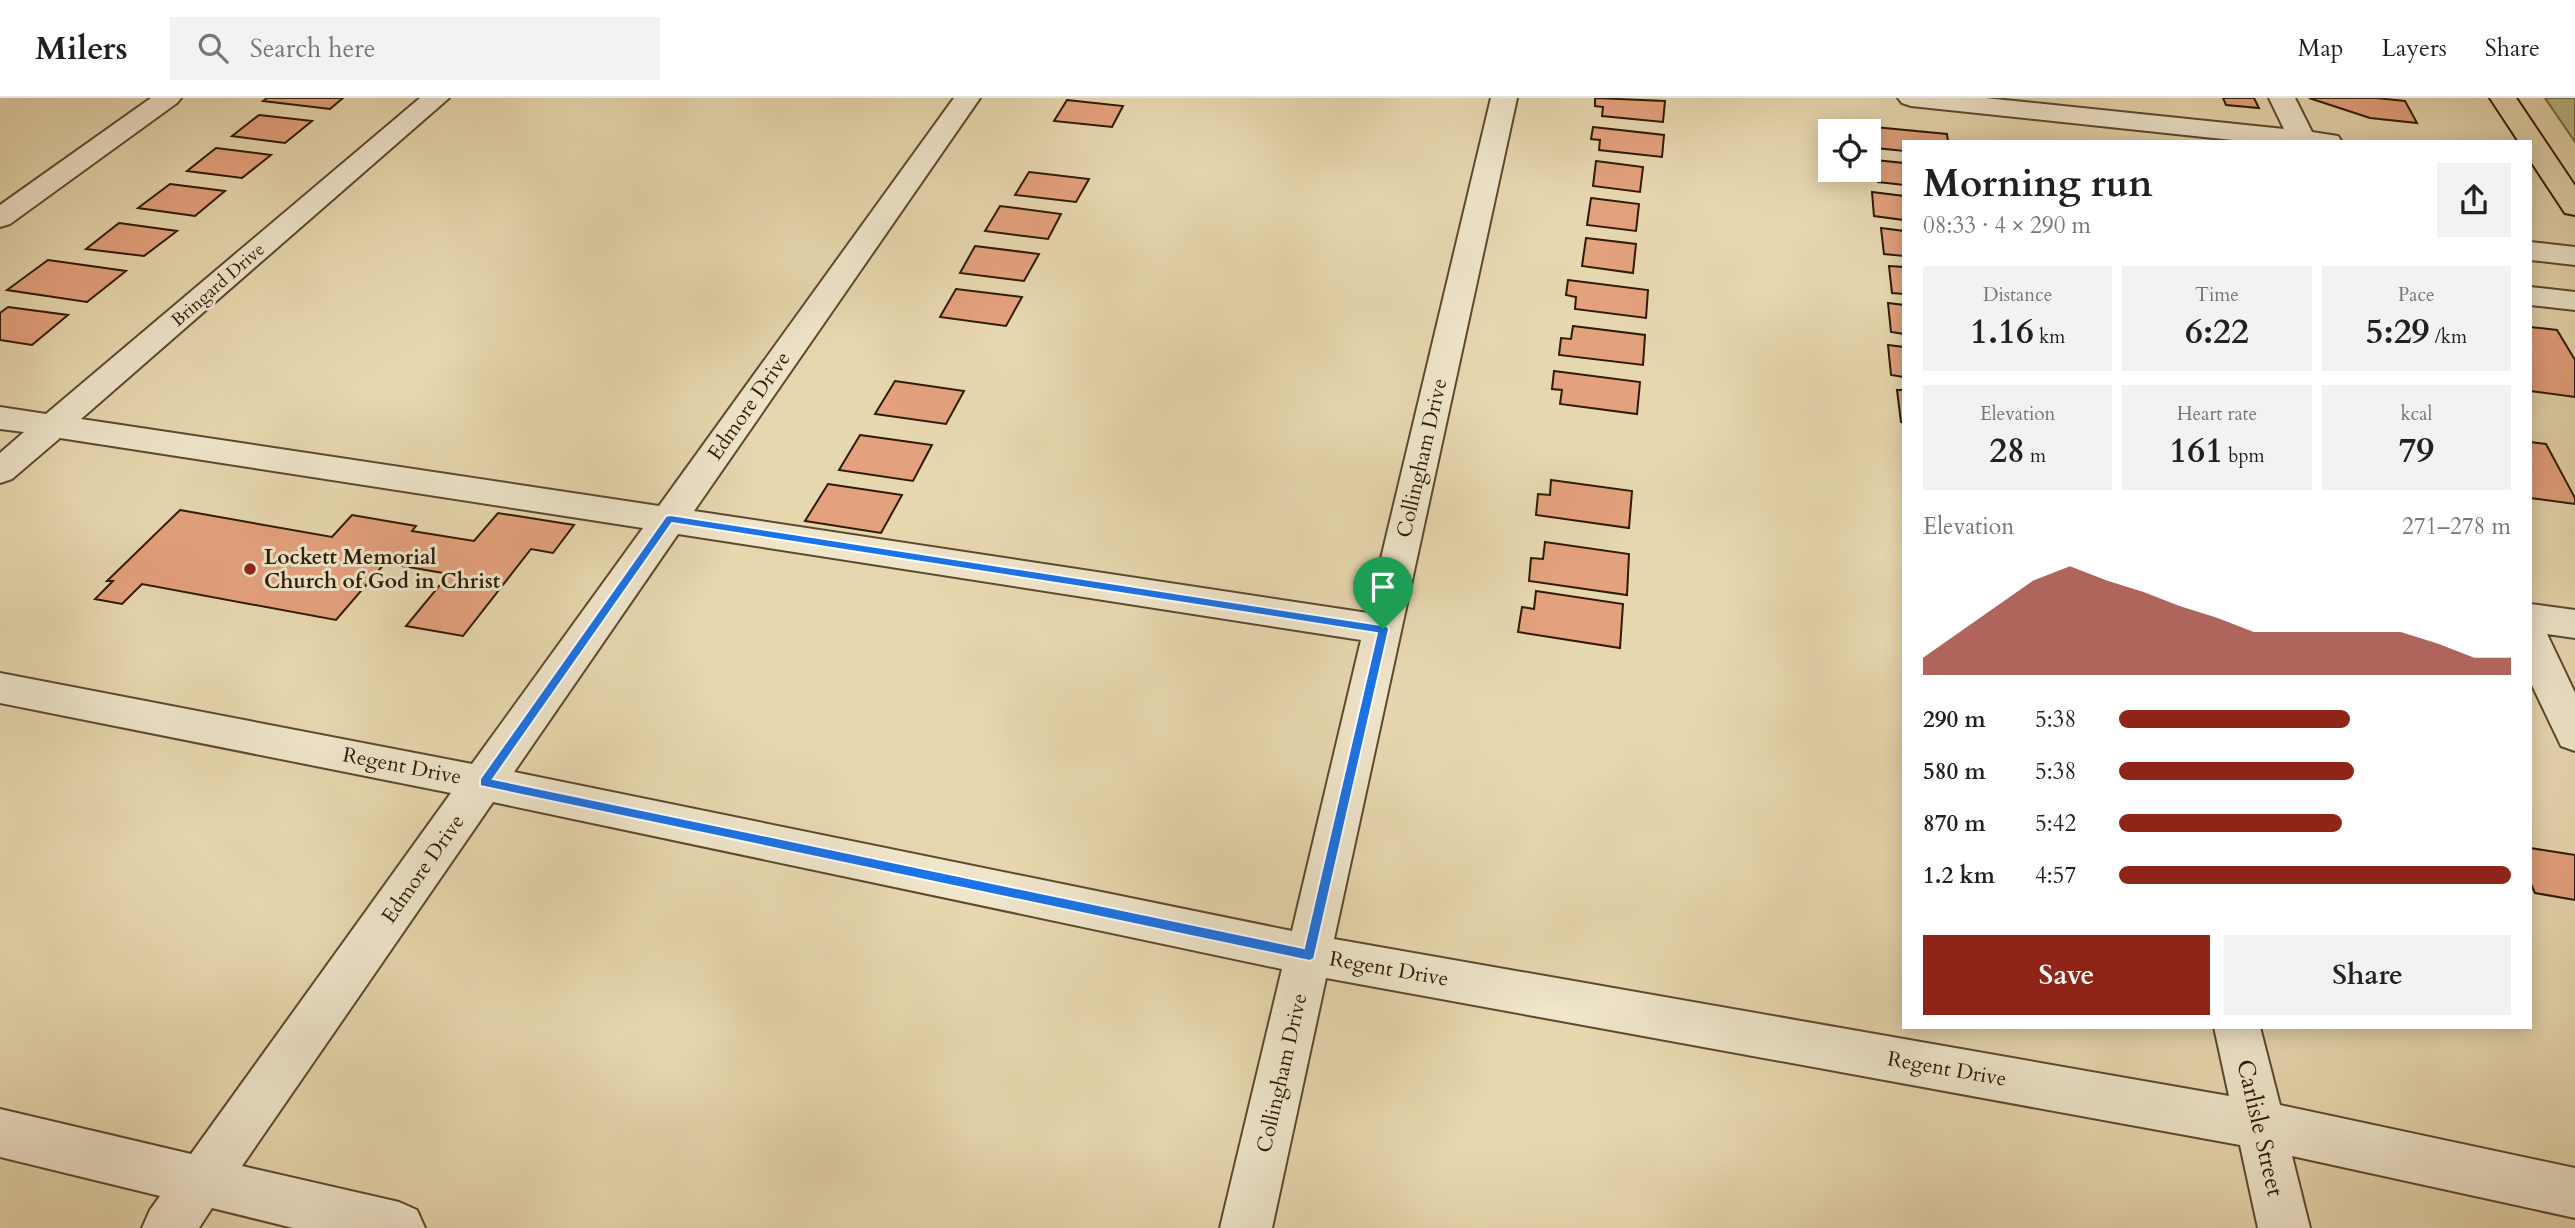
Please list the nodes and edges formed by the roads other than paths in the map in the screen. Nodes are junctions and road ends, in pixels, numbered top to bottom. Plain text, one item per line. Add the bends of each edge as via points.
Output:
1 (168, 98) edge
2 (436, 98) edge
3 (967, 98) edge
4 (1504, 98) edge
5 (1911, 98) edge
6 (2282, 98) edge
7 (2503, 98) edge
8 (2021, 113) edge
9 (2302, 140) edge
10 (2526, 140) edge
11 (2539, 164) edge
12 (2575, 207) edge
13 (0, 218) edge
14 (2532, 251) edge
15 (2575, 256) edge
16 (2532, 296) edge
17 (2575, 302) edge
18 (0, 418) edge
19 (52, 426) junction
20 (0, 471) edge
21 (670, 519) junction
22 (2532, 618) edge
23 (2575, 624) edge
24 (1383, 629) junction
25 (2532, 642) edge
26 (0, 688) edge
27 (2575, 735) edge
28 (484, 783) junction
29 (1310, 955) junction
30 (2237, 1029) edge
31 (2260, 1125) junction
32 (0, 1133) edge
33 (202, 1181) junction
34 (2575, 1193) edge
35 (168, 1228) edge
36 (398, 1228) edge
37 (1246, 1228) edge
38 (2284, 1228) edge

1 - 13 street
2 - 19 street, Bringard Drive
3 - 21 street, Edmore Drive
4 - 24 street, Collingham Drive
5 - 8 street
6 - 9 street
7 - 10 highway
8 - 9 street
11 - 12 highway
14 - 15 street
16 - 17 street
18 - 19 street
19 - 20 street, Bringard Drive
19 - 21 street
21 - 24 street
21 - 28 street, Edmore Drive
22 - 23 street
24 - 29 street, Collingham Drive
25 - 27 street
26 - 28 street, Regent Drive
28 - 29 street, Regent Drive
28 - 33 street, Edmore Drive
29 - 31 street, Regent Drive
29 - 37 street, Collingham Drive
30 - 31 street, Carlisle Street
31 - 34 street, Regent Drive
31 - 38 street, Carlisle Street
32 - 33 street
33 - 35 street, Edmore Drive
33 - 36 street

